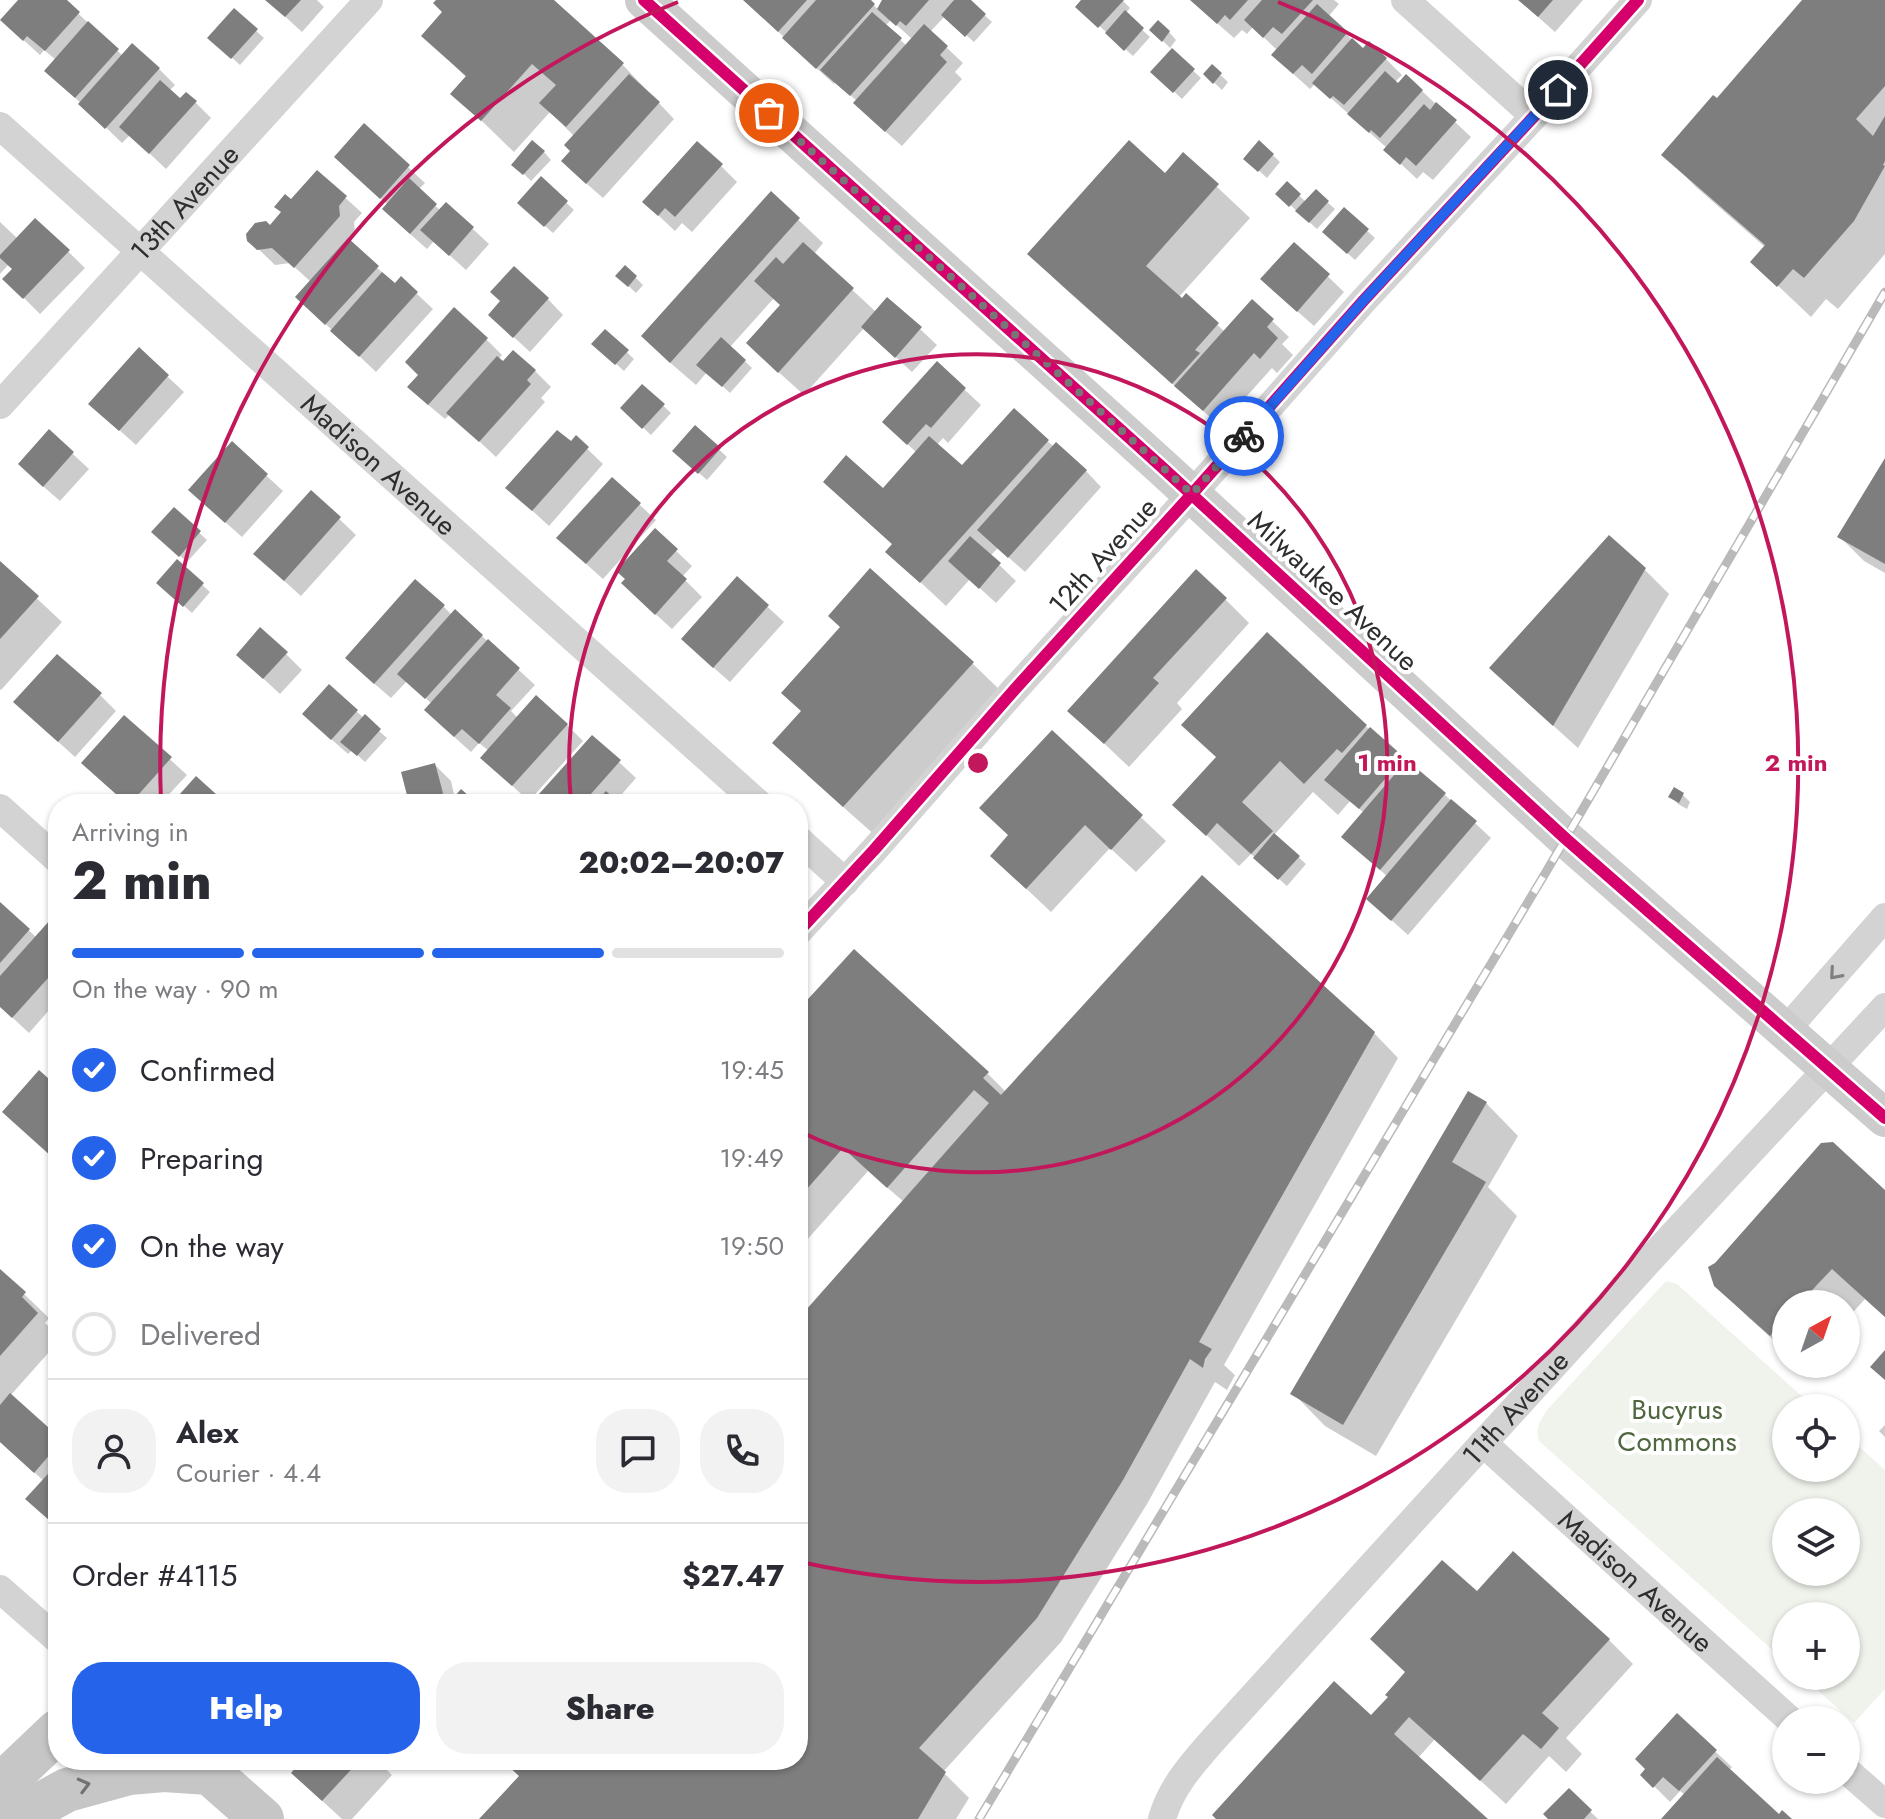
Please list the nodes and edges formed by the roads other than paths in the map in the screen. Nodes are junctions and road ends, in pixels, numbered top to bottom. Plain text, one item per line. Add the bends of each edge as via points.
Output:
1 (369, 0) edge
2 (644, 0) edge
3 (1405, 0) edge
4 (1638, 0) edge
5 (1534, 116) junction
6 (0, 126) edge
7 (140, 251) junction
8 (0, 405) edge
9 (1192, 494) junction
10 (748, 794) edge
11 (0, 808) edge
12 (808, 848) edge
13 (48, 851) edge
14 (845, 882) junction
15 (1885, 917) edge
16 (808, 921) edge
17 (1885, 1007) edge
18 (1785, 1031) junction
19 (1827, 1067) junction
20 (1885, 1118) edge
21 (1483, 1443) junction
22 (0, 1589) edge
23 (48, 1631) edge
24 (1774, 1706) edge
25 (48, 1740) edge
26 (164, 1770) edge
27 (207, 1770) edge
28 (1860, 1782) edge
29 (0, 1786) edge
30 (1885, 1804) edge
31 (14, 1819) edge
32 (262, 1819) edge
33 (1162, 1819) edge

1 - 7 street, 13th Avenue
2 - 9 street, Milwaukee Avenue
3 - 5 street
4 - 5 street, 12th Avenue
5 - 9 street, 12th Avenue
6 - 7 street, Madison Avenue
7 - 8 street, 13th Avenue
7 - 10 street, Madison Avenue
9 - 14 street, 12th Avenue
9 - 18 street, Milwaukee Avenue via 1566,839
11 - 13 street
12 - 14 street
14 - 16 street, 12th Avenue
15 -> 18 street
17 - 19 street, 11th Avenue
18 - 19 street, Milwaukee Avenue
19 - 20 street, Milwaukee Avenue
19 - 21 street, 11th Avenue
21 - 24 street, Madison Avenue
21 - 33 street, 11th Avenue via 1192,1763
22 - 23 street
25 - 29 main road
31 -> 26 main road via 67,1790 129,1773
27 - 32 main road
28 - 30 street

